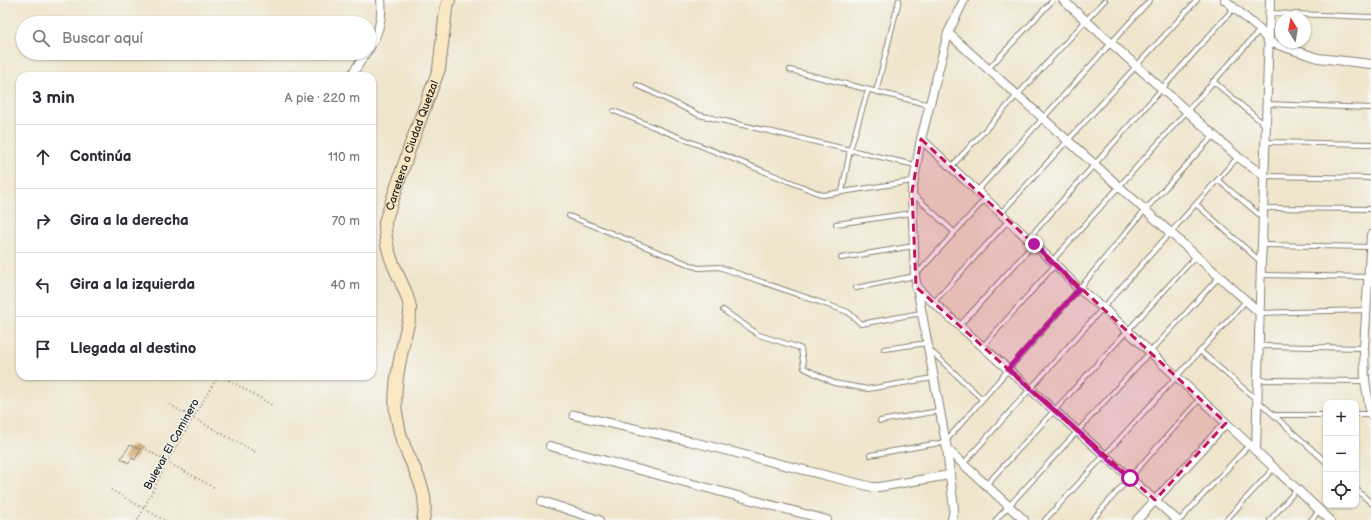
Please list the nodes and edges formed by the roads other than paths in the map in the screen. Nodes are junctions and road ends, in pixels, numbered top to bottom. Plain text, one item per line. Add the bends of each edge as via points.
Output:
1 (380, 0) edge
2 (449, 0) edge
3 (899, 0) edge
4 (964, 0) edge
5 (1053, 0) edge
6 (1063, 0) edge
7 (1105, 0) edge
8 (1150, 0) edge
9 (1198, 0) edge
10 (1225, 0) edge
11 (1270, 0) edge
12 (1235, 8) junction
13 (1269, 14) junction
14 (1371, 17) edge
15 (1086, 21) junction
16 (1260, 30) junction
17 (948, 33) junction
18 (376, 36) edge
19 (1269, 42) junction
20 (1111, 43) junction
21 (361, 60) edge
22 (1371, 64) edge
23 (1137, 66) junction
24 (988, 69) junction
25 (790, 70) dead end
26 (354, 72) edge
27 (1213, 81) junction
28 (637, 86) dead end
29 (1162, 89) junction
30 (868, 90) junction
31 (876, 92) junction
32 (1017, 95) junction
33 (1267, 104) junction
34 (930, 105) junction
35 (1371, 108) edge
36 (614, 111) dead end
37 (1187, 111) junction
38 (1043, 118) junction
39 (1266, 125) junction
40 (1214, 135) junction
41 (921, 139) junction
42 (1068, 141) junction
43 (1265, 142) junction
44 (1371, 144) edge
45 (850, 150) junction
46 (1238, 157) junction
47 (915, 165) junction
48 (1095, 165) junction
49 (950, 167) junction
50 (1264, 176) junction
51 (1371, 178) edge
52 (1218, 180) junction
53 (913, 181) junction
54 (1119, 186) junction
55 (976, 191) junction
56 (842, 192) junction
57 (912, 192) junction
58 (984, 199) junction
59 (1196, 204) junction
60 (1264, 208) junction
61 (1371, 209) edge
62 (1145, 210) junction
63 (912, 213) junction
64 (1001, 214) junction
65 (569, 216) dead end
66 (1263, 218) junction
67 (1008, 221) junction
68 (836, 224) dead end
69 (954, 232) junction
70 (1170, 233) junction
71 (1371, 235) edge
72 (1031, 242) junction
73 (1262, 245) junction
74 (914, 246) junction
75 (1370, 247) edge
76 (1196, 256) junction
77 (841, 258) dead end
78 (1261, 262) junction
79 (1054, 263) junction
80 (1261, 275) junction
81 (915, 276) junction
82 (1219, 277) junction
83 (1369, 277) edge
84 (916, 287) junction
85 (856, 288) dead end
86 (1079, 289) junction
87 (1246, 301) junction
88 (934, 302) junction
89 (1103, 308) junction
90 (723, 310) dead end
91 (1366, 310) junction
92 (921, 312) junction
93 (1260, 313) junction
94 (960, 326) junction
95 (1127, 331) junction
96 (927, 346) junction
97 (983, 346) junction
98 (1259, 346) junction
99 (1364, 348) junction
100 (884, 349) dead end
101 (1200, 351) junction
102 (1150, 352) junction
103 (1008, 369) junction
104 (1176, 377) junction
105 (933, 378) junction
106 (1258, 380) junction
107 (1365, 381) junction
108 (1031, 389) junction
109 (982, 399) junction
110 (1200, 399) junction
111 (1257, 400) junction
112 (1054, 410) junction
113 (939, 411) junction
114 (1359, 414) edge
115 (574, 415) dead end
116 (1274, 415) junction
117 (1323, 415) edge
118 (1371, 415) edge
119 (880, 421) dead end
120 (1226, 422) junction
121 (1078, 431) junction
122 (946, 445) junction
123 (1249, 445) junction
124 (550, 446) dead end
125 (1256, 451) junction
126 (870, 455) dead end
127 (1105, 455) junction
128 (1323, 459) edge
129 (963, 464) junction
130 (1274, 468) junction
131 (950, 475) junction
132 (1130, 478) junction
133 (986, 485) junction
134 (1297, 489) junction
135 (1359, 493) edge
136 (1155, 500) junction
137 (542, 501) dead end
138 (1371, 503) edge
139 (1009, 506) junction
140 (1320, 510) junction
141 (423, 520) edge
142 (599, 520) edge
143 (827, 520) edge
144 (952, 520) edge
145 (996, 520) edge
146 (1024, 520) edge
147 (1045, 520) edge
148 (1092, 520) edge
149 (1137, 520) edge
150 (1177, 520) edge
151 (1180, 520) edge
152 (1226, 520) edge
153 (1270, 520) edge
154 (1311, 520) edge
155 (1330, 520) edge

1 - 18 street via 382,9
2 - 141 main road, Carretera a Ciudad Quetzal via 439,69 385,222 389,253 405,288 411,311 397,375 395,400 402,440 419,477 423,493 426,511
3 - 31 lane
4 - 17 street
5 - 24 lane
6 - 15 street
7 - 15 lane
8 - 20 lane
9 - 23 lane
10 - 12 street
11 - 13 street
12 - 16 street
12 - 29 lane
13 - 14 lane
13 - 19 street
15 - 20 street
15 - 32 lane
16 - 19 street
16 - 27 lane
17 - 24 street
17 - 34 street
19 - 22 street via 1318,58
19 - 33 street
20 - 23 street
20 - 38 lane
21 - 26 street
23 - 29 street
23 - 42 lane
24 - 32 street
25 - 30 lane
27 - 37 lane
27 - 39 lane
28 - 45 lane via 699,115
29 - 37 street
29 - 48 lane
30 - 31 lane
30 - 45 lane
31 - 34 lane
32 - 38 street
32 - 49 lane
33 - 35 lane
33 - 39 street
34 - 41 street
36 - 56 lane via 824,195
37 - 40 street
37 - 54 lane
38 - 42 street
38 - 55 lane
39 - 43 street
40 - 46 street
40 - 62 lane
41 - 47 street
41 - 49 street
42 - 48 street
42 - 64 lane
43 - 44 lane
43 - 50 street
45 - 47 lane
45 - 56 lane
46 - 50 street
46 - 52 lane
47 - 53 street
48 - 54 street
48 - 72 lane
49 - 55 street
50 - 51 lane
50 - 60 street
52 - 59 lane
52 - 66 lane
53 - 56 lane
53 - 57 street
54 - 62 street
54 - 79 lane
55 - 58 street
57 - 63 street
57 - 69 lane
58 - 64 street
58 - 69 lane
59 - 70 lane
59 - 78 lane
60 - 61 lane
60 - 66 street
62 - 70 street
62 - 86 lane
63 - 68 lane
63 - 74 street
64 - 67 street
65 - 92 lane via 698,268 719,267 848,312 861,324
66 - 73 street
67 - 72 street
67 - 88 lane
69 - 81 lane
70 - 76 street
70 - 89 lane
71 - 75 street
72 - 79 street
72 - 94 lane
73 - 75 lane
73 - 78 street
74 - 77 lane
74 - 81 street
75 - 83 street
76 - 82 street
76 - 95 lane
78 - 80 street
79 - 86 street
79 - 97 lane
80 - 83 lane
80 - 93 street
81 - 84 street
81 - 85 lane
82 - 87 street
82 - 102 lane
83 - 91 street
84 - 88 street
84 - 92 street
86 - 89 street
86 - 103 lane
87 - 93 street
87 - 101 lane
88 - 94 street
89 - 95 street
89 - 108 lane
90 - 105 lane via 759,335 801,349 804,368 834,382 868,389
91 - 93 lane
91 - 99 street
92 - 96 street
93 - 98 street
94 - 97 street
95 - 102 street
95 - 112 lane
96 - 100 lane
96 - 105 street
96 - 109 lane
97 - 103 street
98 - 99 lane
98 - 106 street
99 - 107 street
101 - 104 lane
101 - 111 lane
102 - 104 street
102 - 121 lane
103 - 108 street
103 - 109 lane
104 - 110 street
104 - 127 lane
105 - 113 street
106 - 107 lane
106 - 111 street
107 - 118 street
108 - 112 street
108 - 129 lane
109 - 122 lane
110 - 120 street
110 - 132 lane
111 - 116 lane
111 - 125 street
112 - 121 street
112 - 133 lane
113 - 119 lane
113 - 122 street
114 - 118 lane
115 - 131 street via 872,487
116 - 117 lane
116 - 128 lane
120 - 123 street
120 - 136 street
121 - 127 street
121 - 139 lane
122 - 126 lane
122 - 129 street
122 - 131 street
123 - 125 street
123 - 151 lane
124 - 143 street
125 - 130 street
127 - 132 street
127 - 147 lane
129 - 133 street
130 - 134 street
130 - 152 lane
131 - 144 street via 954,509
132 - 136 street
132 - 148 lane
133 - 139 street
134 - 140 street
134 - 153 lane
135 - 138 lane
136 - 149 street
136 - 150 street
137 - 142 street
139 - 145 lane
139 - 146 street
140 - 154 lane
140 - 155 street

